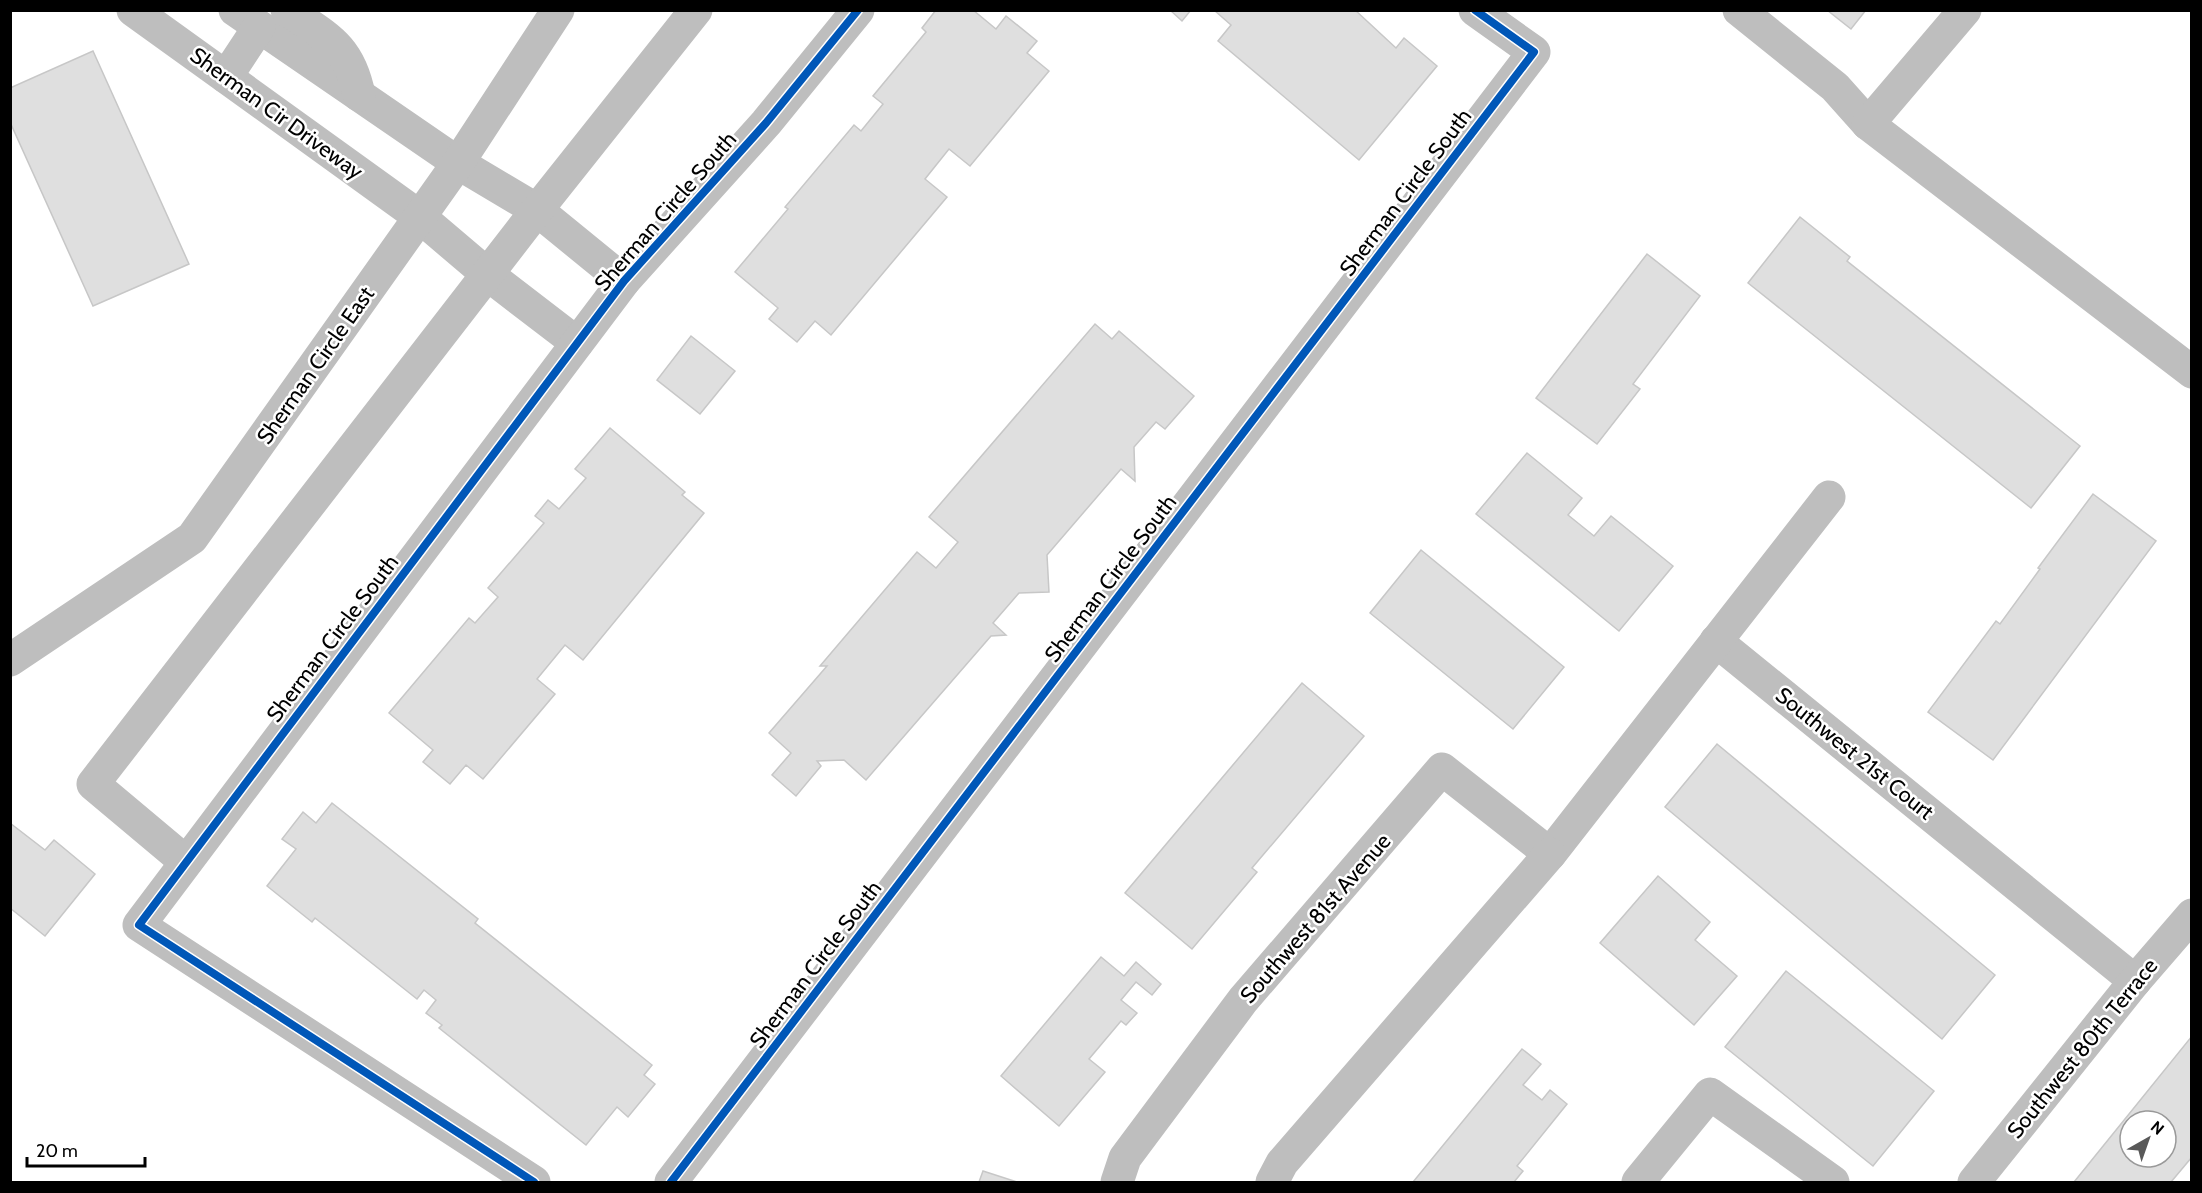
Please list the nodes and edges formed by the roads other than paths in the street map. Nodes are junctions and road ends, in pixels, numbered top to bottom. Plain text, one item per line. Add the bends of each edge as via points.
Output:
1 (133, 10) edge
2 (287, 10) edge
3 (558, 10) edge
4 (696, 10) edge
5 (858, 10) edge
6 (1475, 10) edge
7 (1739, 10) edge
8 (1965, 10) edge
9 (247, 19) edge
10 (226, 76) junction
11 (359, 95) junction
12 (1868, 124) junction
13 (458, 163) junction
14 (537, 210) junction
15 (420, 217) junction
16 (487, 274) junction
17 (624, 281) junction
18 (577, 343) junction
19 (2192, 372) edge
20 (1830, 497) dead end
21 (1716, 640) junction
22 (10, 660) edge
23 (1550, 854) junction
24 (186, 862) junction
25 (2192, 915) edge
26 (2134, 981) junction
27 (534, 1182) edge
28 (671, 1182) edge
29 (1117, 1182) edge
30 (1272, 1182) edge
31 (1638, 1182) edge
32 (1833, 1182) edge
33 (1974, 1182) edge

1 - 10 street, Sherman Cir Driveway
2 - 11 street via 335,43 351,69
3 - 13 street, Sherman Circle East
4 - 14 street
5 - 17 street, Sherman Circle South via 766,123
6 - 28 street, Sherman Circle South via 1534,52
7 - 12 street via 1835,87
8 - 12 street
9 - 10 street
9 - 11 street
10 - 15 street, Sherman Cir Driveway
11 - 13 street
12 - 19 street
13 - 14 street
13 - 15 street, Sherman Circle East
14 - 16 street
14 - 17 street
15 - 16 street, Sherman Cir Driveway
15 - 22 street, Sherman Circle East via 192,538
16 - 18 street, Sherman Cir Driveway
16 - 24 street via 93,784
17 - 18 street, Sherman Circle South
18 - 24 street, Sherman Circle South
20 - 21 street
21 - 23 street
21 - 26 street, Southwest 21st Court
23 - 29 street, Southwest 81st Avenue via 1442,769 1243,1000 1125,1158
23 - 30 street via 1282,1163
24 - 27 street, Sherman Circle South via 139,925
25 - 26 street, Southwest 80th Terrace
26 - 33 street, Southwest 80th Terrace
31 - 32 street via 1710,1094

